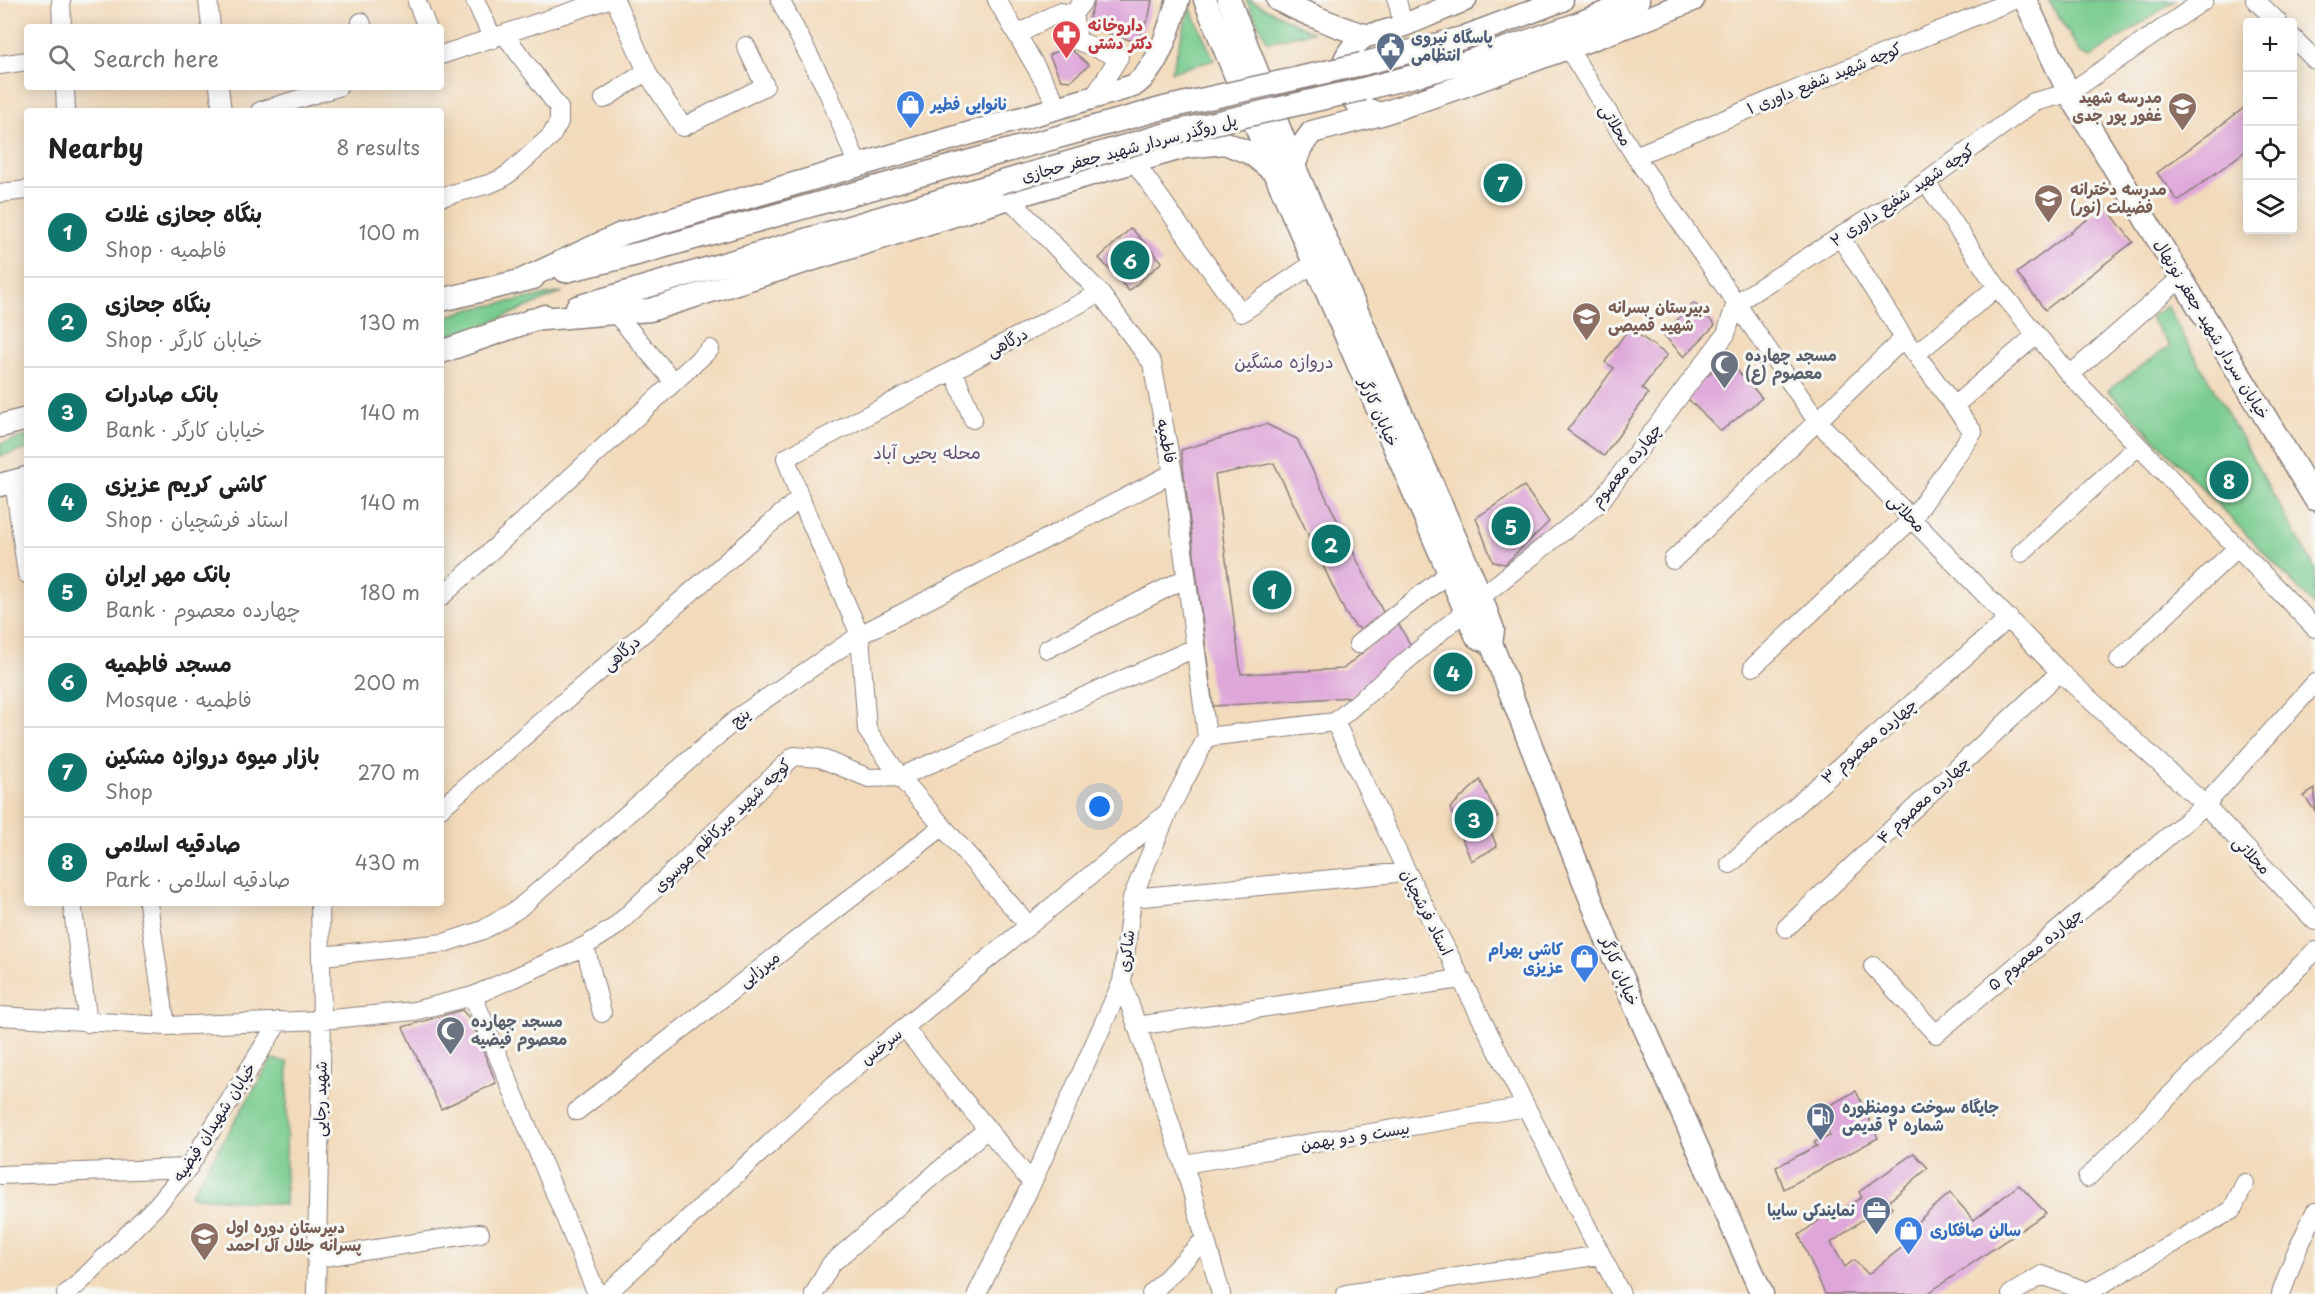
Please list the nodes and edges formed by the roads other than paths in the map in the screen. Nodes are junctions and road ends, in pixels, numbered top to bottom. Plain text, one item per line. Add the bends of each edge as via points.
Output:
1 (61, 0) edge
2 (208, 0) edge
3 (475, 0) edge
4 (606, 0) edge
5 (615, 0) edge
6 (780, 0) edge
7 (997, 0) edge
8 (1178, 0) edge
9 (1205, 0) edge
10 (1230, 0) edge
11 (1278, 0) edge
12 (1397, 0) edge
13 (1465, 0) edge
14 (1562, 0) edge
15 (1638, 0) edge
16 (1693, 0) edge
17 (2014, 0) edge
18 (2025, 0) edge
19 (2204, 0) edge
20 (2255, 0) edge
21 (417, 2) dead end
22 (1079, 7) edge
23 (2274, 18) edge
24 (62, 24) edge
25 (212, 24) edge
26 (426, 24) edge
27 (1403, 24) junction
28 (1017, 35) junction
29 (1367, 35) junction
30 (499, 37) junction
31 (2297, 42) edge
32 (746, 46) dead end
33 (1568, 48) junction
34 (444, 54) edge
35 (2315, 60) edge
36 (24, 61) edge
37 (0, 65) edge
38 (647, 72) junction
39 (65, 90) edge
40 (219, 90) edge
41 (328, 90) edge
42 (2069, 93) junction
43 (1094, 97) junction
44 (604, 99) dead end
45 (66, 108) edge
46 (222, 108) edge
47 (270, 108) edge
48 (1059, 108) junction
49 (1381, 114) junction
50 (987, 128) junction
51 (1635, 156) junction
52 (1134, 161) junction
53 (858, 166) junction
54 (1284, 170) junction
55 (1926, 182) junction
56 (24, 190) edge
57 (1004, 191) junction
58 (0, 193) edge
59 (444, 196) edge
60 (1841, 238) junction
61 (1314, 263) junction
62 (2182, 277) junction
63 (518, 282) junction
64 (1997, 287) junction
65 (1100, 293) junction
66 (444, 299) edge
67 (1736, 303) junction
68 (616, 314) junction
69 (531, 320) junction
70 (2036, 335) junction
71 (1904, 338) junction
72 (710, 349) dead end
73 (444, 351) edge
74 (1916, 354) junction
75 (953, 370) junction
76 (2070, 375) junction
77 (674, 382) junction
78 (1954, 406) junction
79 (972, 419) dead end
80 (24, 420) edge
81 (1817, 421) junction
82 (0, 426) edge
83 (2138, 446) junction
84 (1173, 473) junction
85 (14, 481) edge
86 (800, 498) junction
87 (2315, 499) edge
88 (1913, 518) junction
89 (2238, 548) junction
90 (24, 553) edge
91 (2021, 553) dead end
92 (1673, 560) dead end
93 (1450, 572) junction
94 (1186, 578) junction
95 (444, 594) edge
96 (1473, 603) junction
97 (2008, 618) junction
98 (2315, 628) edge
99 (860, 635) junction
100 (1358, 644) dead end
101 (1195, 648) junction
102 (1047, 649) dead end
103 (2119, 660) dead end
104 (1753, 667) dead end
105 (2060, 672) junction
106 (2315, 683) edge
107 (1335, 722) junction
108 (1207, 737) junction
109 (900, 777) junction
110 (444, 805) edge
111 (2205, 805) junction
112 (1168, 812) junction
113 (942, 827) junction
114 (1730, 864) dead end
115 (1407, 872) junction
116 (1132, 898) junction
117 (72, 906) edge
118 (148, 906) edge
119 (320, 906) edge
120 (2315, 921) edge
121 (1029, 926) junction
122 (1786, 928) dead end
123 (585, 946) junction
124 (2315, 951) edge
125 (322, 956) junction
126 (1873, 966) dead end
127 (1461, 979) junction
128 (1122, 982) junction
129 (473, 996) junction
130 (602, 1014) dead end
131 (0, 1016) edge
132 (322, 1020) junction
133 (279, 1021) junction
134 (88, 1023) junction
135 (165, 1026) junction
136 (1136, 1026) junction
137 (904, 1028) junction
138 (1526, 1107) junction
139 (577, 1111) dead end
140 (987, 1129) junction
141 (1184, 1164) junction
142 (188, 1168) junction
143 (0, 1174) edge
144 (2087, 1178) dead end
145 (1032, 1183) junction
146 (2245, 1183) dead end
147 (2315, 1212) edge
148 (480, 1233) dead end
149 (1205, 1239) junction
150 (1601, 1255) junction
151 (317, 1258) junction
152 (75, 1291) edge
153 (316, 1294) edge
154 (597, 1294) edge
155 (606, 1294) edge
156 (814, 1294) edge
157 (977, 1294) edge
158 (1151, 1294) edge
159 (1221, 1294) edge
160 (1346, 1294) edge
161 (1621, 1294) edge
162 (1762, 1294) edge
163 (2011, 1294) edge
164 (2282, 1294) edge

1 - 24 street
2 - 25 street
3 - 30 street
4 - 30 street
5 - 38 street
6 - 53 street via 828,92
7 - 28 street
8 - 43 main road via 1168,31 1144,77 1133,86
9 - 54 main road
10 - 54 main road
11 - 29 main road
12 - 27 street
13 - 27 main road
14 - 63 main road, پل روگذر سردار شهید جعفر حجازی, bridge via 1462,38 1164,108 637,254
15 - 57 main road, پل روگذر سردار شهید جعفر حجازی, bridge via 1464,63 1170,133
16 - 33 main road
17 - 51 street, کوچه شهید شفیع داوری ۱
18 - 42 main road, خیابان سردار شهید جعفر نونهال
19 - 42 street
20 - 23 street
21 - 26 street
22 - 28 street via 1059,12
22 - 43 street via 1078,41 1119,57
27 - 29 main road
28 - 48 street
29 - 49 main road via 1347,54 1342,67 1343,81 1356,104
30 - 34 street
30 - 59 street via 560,108 559,122 551,136 501,179
31 - 35 street
32 - 38 street via 765,86 683,127
33 - 49 main road
33 - 51 street, محلاتی
36 - 37 street
38 - 44 street
39 - 45 street
40 - 46 street
41 - 47 street
42 - 55 street, کوچه شهید شفیع داوری ۲ via 2034,102
42 - 62 main road, خیابان سردار شهید جعفر نونهال
43 - 48 main road
48 - 50 main road
49 - 54 main road via 1312,132
50 - 53 main road
50 - 57 main road via 1010,176
51 - 67 street, محلاتی
52 - 54 main road via 1185,147 1225,143
52 - 57 main road
52 - 61 street via 1241,313
53 - 63 main road via 621,234
54 - 61 main road, خیابان کارگر
54 - 96 main road, خیابان کارگر
55 - 60 street, کوچه شهید شفیع داوری ۲
55 - 64 street
56 - 58 street
57 - 65 street, فاطمیه
57 - 68 main road via 651,310
57 - 69 main road, پل روگذر سردار شهید جعفر حجازی
60 - 67 street, کوچه شهید شفیع داوری ۲
60 - 71 street
61 - 93 main road, خیابان کارگر
62 - 76 street
62 - 87 main road, خیابان سردار شهید جعفر نونهال
63 - 66 main road
64 - 70 street
64 - 74 street
65 - 75 street, درگاهی
65 - 84 street, فاطمیه via 1152,363
67 - 81 street, محلاتی
67 - 96 street, چهارده معصوم via 1726,334 1599,503
68 - 69 main road
68 - 77 street
69 - 73 main road
70 - 76 street
70 - 78 street
71 - 74 street
71 - 81 street
72 - 77 street
74 - 78 street
75 - 79 street
75 - 86 street, درگاهی via 786,458
76 - 83 street
77 - 95 street
78 - 88 street via 1973,432
80 - 82 main road
81 - 88 street, محلاتی
81 - 92 street
83 - 89 street
83 - 91 street
84 - 94 street, فاطمیه
84 - 99 street, ینج
85 - 90 street
86 - 99 street
86 - 110 street, درگاهی
88 - 97 street, محلاتی
88 - 104 street
89 - 98 street
89 - 103 street
93 - 96 main road, خیابان کارگر
93 - 100 street
94 - 101 street, فاطمیه
94 - 102 street
96 - 107 street
96 - 162 main road, خیابان کارگر via 1494,630 1491,643 1613,956
97 - 105 street, محلاتی
97 - 114 street, چهارده معصوم ۳
99 - 109 street via 867,730
99 - 125 street, ینج via 740,716 518,909 483,930 444,943
101 - 108 street, فاطمیه
101 - 109 street, کوچه شهید میرکاظم موسوی
105 - 111 street, محلاتی
105 - 122 street, چهارده معصوم ۴
106 - 111 street
107 - 108 street
107 - 115 street, استاد فرشچیان
108 - 112 street, شاکری
109 - 113 street
109 - 123 street, کوچه شهید میرکاظم موسوی via 869,778 820,758 794,756 615,927
111 - 120 street, محلاتی
111 - 126 street, چهارده معصوم ۵ via 1936,1034
112 - 116 street, شاکری
112 - 121 street, سرخس
113 - 121 street
113 - 139 street, میرزایی
115 - 116 street
115 - 127 street, استاد فرشچیان
116 - 128 street, شاکری
117 - 134 street
118 - 135 street
119 - 125 street, شهید رجایی
121 - 137 street, سرخس
123 - 129 street, کوچه شهید میرکاظم موسوی
123 - 130 street
124 - 144 street
125 - 132 street, شهید رجایی
127 - 136 street
127 - 138 street, استاد فرشچیان
128 - 136 street, شاکری
128 - 145 street
129 - 132 street, کوچه شهید میرکاظم موسوی via 414,1011
129 - 154 street
131 - 134 street, کوچه شهید میرکاظم موسوی
132 - 133 street, کوچه شهید میرکاظم موسوی
132 - 151 street, شهید رجایی
133 - 135 street, کوچه شهید میرکاظم موسوی
133 - 142 street, خیابان شهیدان فیضیه
134 - 135 street, کوچه شهید میرکاظم موسوی
136 - 141 street, شاکری
137 - 140 street
137 - 155 street, سرخس via 836,1083
138 - 141 street, بیست و دو بهمن
138 - 150 street, استاد فرشچیان
140 - 145 street
140 - 156 street via 831,1264
141 - 149 street, شاکری
142 - 143 street
142 - 152 street, خیابان شهیدان فیضیه
145 - 157 street
146 - 163 street via 2232,1210 2088,1292 2042,1275
147 - 164 street
148 - 151 street
149 - 158 street
149 - 159 street, شاکری
150 - 160 street
150 - 161 street, استاد فرشچیان
151 - 153 street, شهید رجایی

